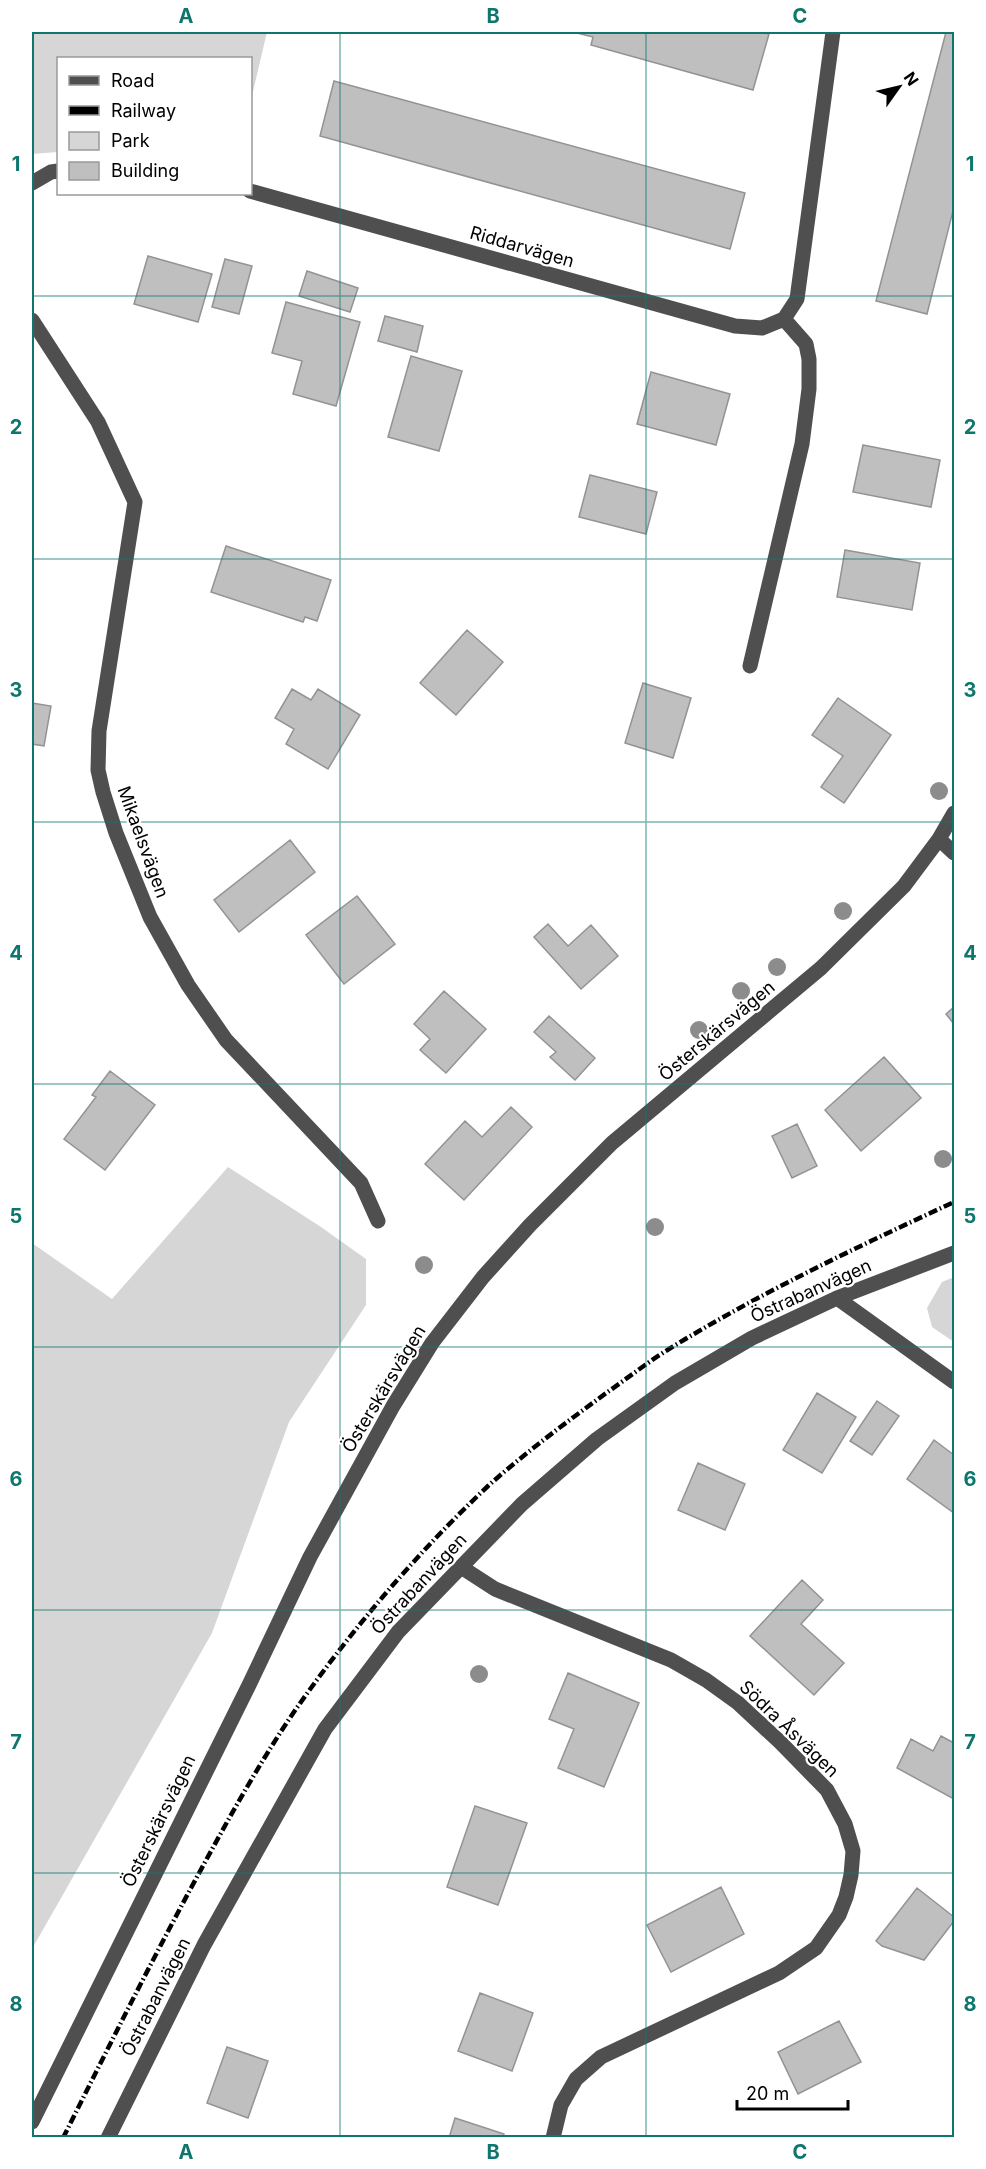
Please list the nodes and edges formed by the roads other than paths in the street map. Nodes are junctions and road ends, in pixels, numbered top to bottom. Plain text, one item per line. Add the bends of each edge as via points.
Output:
1 (833, 32) edge
2 (57, 171) edge
3 (32, 183) edge
4 (252, 192) edge
5 (783, 319) junction
6 (32, 320) edge
7 (750, 666) dead end
8 (954, 813) edge
9 (939, 839) junction
10 (954, 853) edge
11 (378, 1221) dead end
12 (954, 1253) edge
13 (837, 1298) junction
14 (954, 1382) edge
15 (461, 1567) junction
16 (32, 2122) edge
17 (108, 2138) edge
18 (553, 2138) edge

1 - 5 street via 797,299
2 - 3 street
4 - 5 street, Riddarvägen via 735,326 762,328
5 - 7 street via 806,344 808,389 802,444
6 - 11 street, Mikaelsvägen via 98,422 135,501 99,731 98,770 116,833 150,918 188,985 226,1040 361,1183
8 - 9 street, Österskärsvägen
9 - 10 street
9 - 16 street, Österskärsvägen via 904,886 821,968 612,1143 483,1277 432,1343 310,1557
12 - 13 street, Östrabanvägen
13 - 14 street
13 - 15 street, Östrabanvägen via 752,1338 675,1383 589,1446 522,1504
15 - 17 street, Östrabanvägen via 399,1632 325,1729 204,1945
15 - 18 street, Södra Åsvägen via 495,1589 671,1660 738,1703 827,1790 845,1824 853,1851 843,1906 816,1948 779,1973 600,2057 576,2079 561,2105

